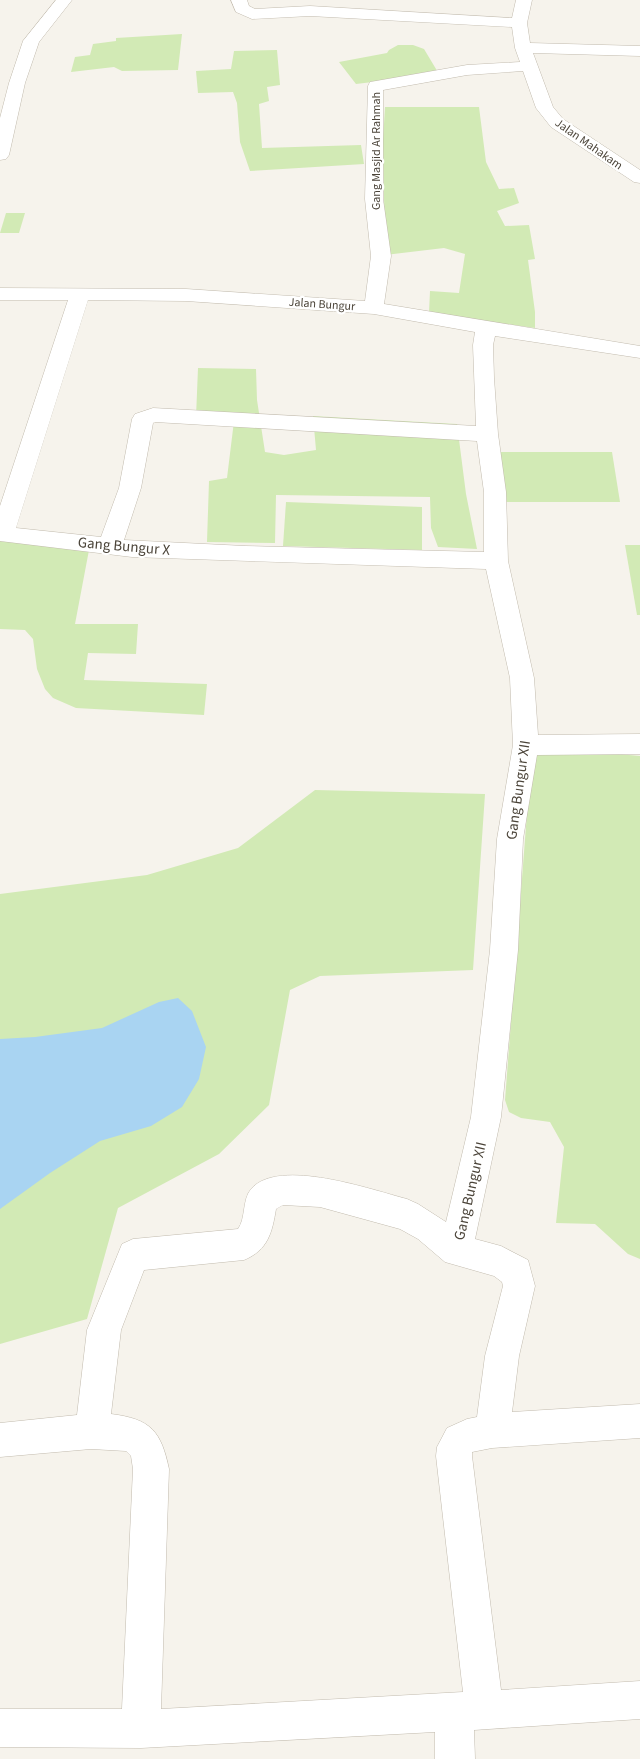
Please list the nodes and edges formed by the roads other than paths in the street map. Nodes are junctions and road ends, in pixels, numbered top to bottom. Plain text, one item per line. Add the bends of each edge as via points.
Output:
1 (64, 0) edge
2 (239, 0) edge
3 (524, 0) edge
4 (519, 22) junction
5 (523, 48) junction
6 (640, 51) edge
7 (528, 66) junction
8 (8, 83) edge
9 (0, 155) edge
10 (640, 178) edge
11 (0, 294) edge
12 (80, 295) junction
13 (374, 308) junction
14 (486, 328) junction
15 (640, 352) edge
16 (487, 434) junction
17 (110, 546) junction
18 (496, 561) junction
19 (640, 744) edge
20 (526, 745) junction
21 (456, 1251) junction
22 (640, 1421) edge
23 (492, 1431) junction
24 (92, 1432) junction
25 (0, 1440) edge
26 (640, 1700) edge
27 (469, 1711) junction
28 (0, 1728) edge
29 (142, 1729) junction
30 (455, 1759) edge

1 - 8 street via 31,41
2 - 4 street via 242,10 252,14 310,11
3 - 4 street, Jalan Mahakam
4 - 5 street, Jalan Mahakam
5 - 6 street
5 - 7 street, Jalan Mahakam
7 - 10 street, Jalan Mahakam via 550,116
7 - 13 street, Gang Masjid Ar Rahmah via 467,70 376,86 374,199 381,256
8 - 9 street
11 - 12 street, Jalan Bungur
12 - 13 street, Jalan Bungur via 186,295
12 - 17 street, Gang Bungur X via 2,534
13 - 14 street, Jalan Bungur
14 - 15 street, Jalan Bungur
14 - 16 street, Gang Bungur XII
16 - 17 street via 153,415 143,419 130,488
16 - 18 street, Gang Bungur XII via 495,492
17 - 18 street, Gang Bungur X via 245,554
18 - 20 street, Gang Bungur XII via 522,678
19 - 20 street
20 - 21 street, Gang Bungur XII via 510,839 504,950 486,1117
21 - 23 street via 501,1262 516,1272 519,1286 502,1356
21 - 24 street via 429,1228 407,1215 320,1192 283,1190 262,1200 254,1235 244,1244 133,1255 104,1330
22 - 23 street
23 - 27 street via 459,1440 454,1456
24 - 25 street
24 - 29 street via 127,1432 140,1438 151,1469
26 - 27 street
27 - 29 street
27 - 30 street
28 - 29 street

